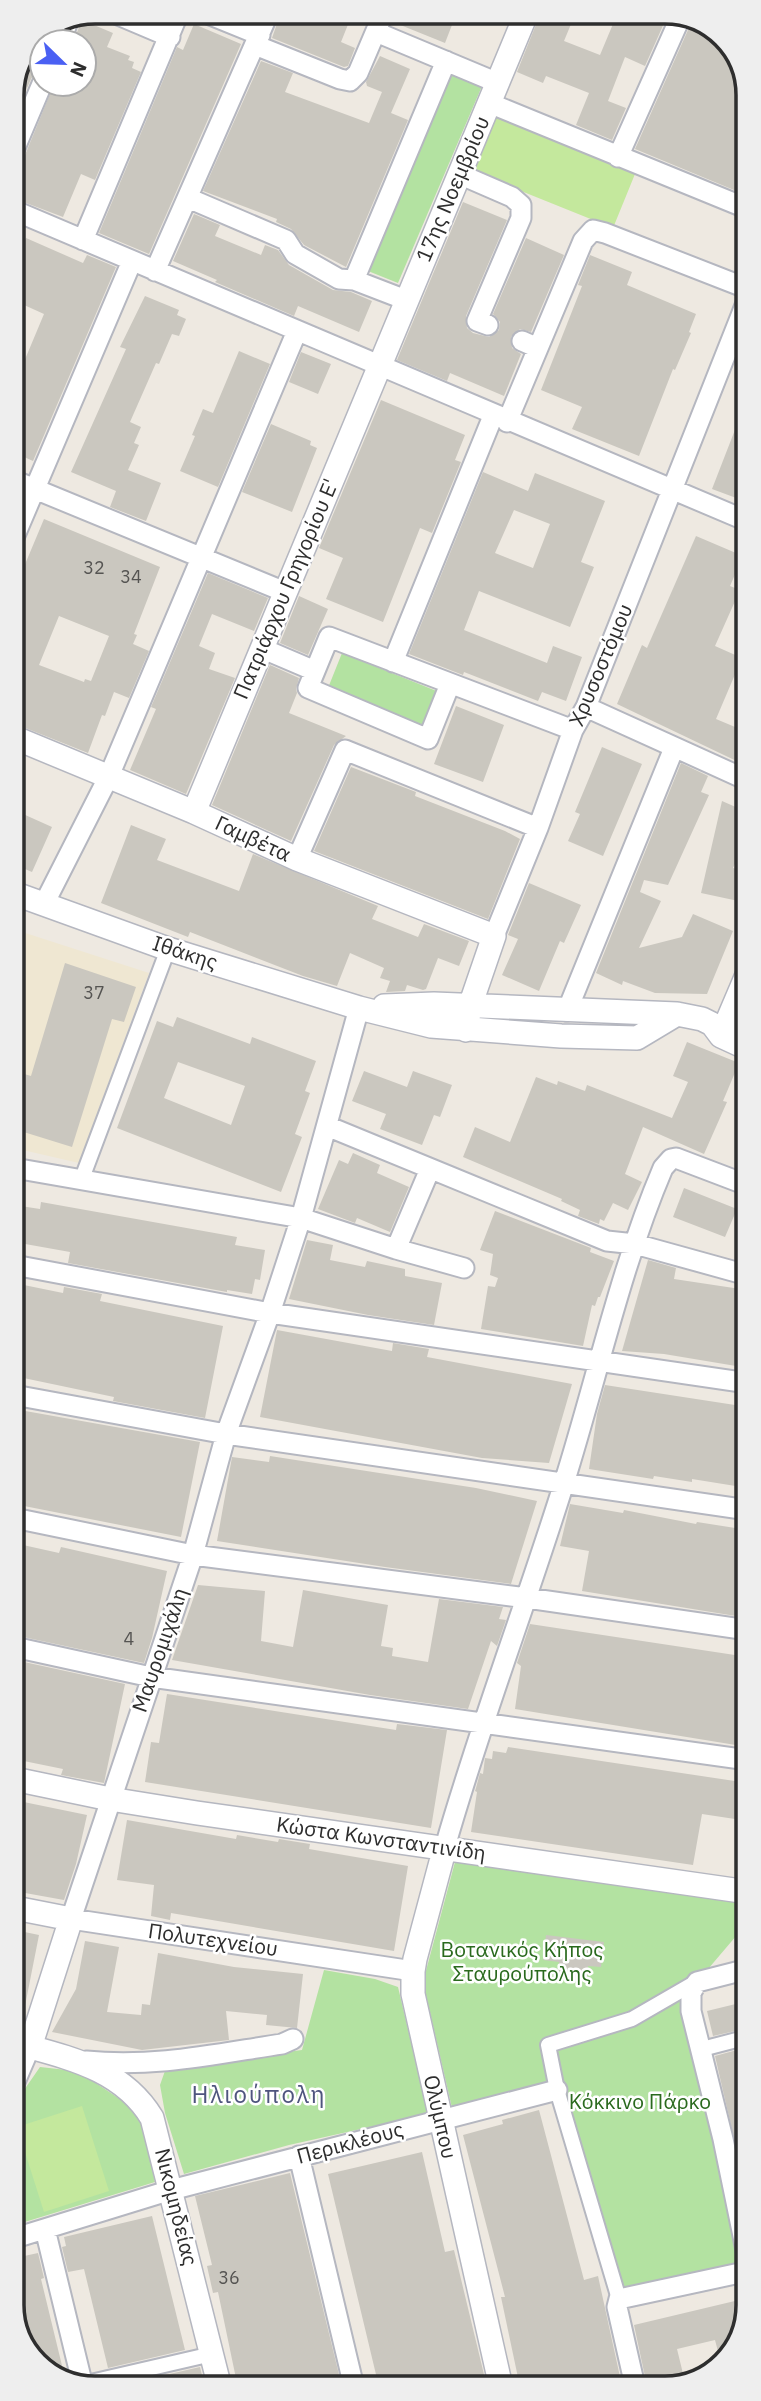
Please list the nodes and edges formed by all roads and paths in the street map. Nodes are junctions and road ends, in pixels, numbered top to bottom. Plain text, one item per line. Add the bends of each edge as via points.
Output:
1 (139, 24) edge
2 (175, 24) edge
3 (227, 24) edge
4 (264, 24) edge
5 (379, 24) edge
6 (522, 25) edge
7 (677, 26) edge
8 (376, 32) junction
9 (170, 37) junction
10 (257, 40) junction
11 (446, 61) junction
12 (493, 93) junction
13 (36, 98) edge
14 (24, 127) edge
15 (618, 157) junction
16 (459, 174) junction
17 (188, 198) junction
18 (736, 204) edge
19 (24, 215) edge
20 (83, 240) junction
21 (132, 261) junction
22 (155, 271) junction
23 (354, 280) junction
24 (736, 284) edge
25 (406, 300) junction
26 (482, 323) dead end
27 (736, 328) edge
28 (297, 331) junction
29 (380, 367) junction
30 (500, 419) junction
31 (24, 485) edge
32 (673, 488) junction
33 (34, 489) junction
34 (24, 513) edge
35 (736, 516) edge
36 (202, 559) junction
37 (285, 592) junction
38 (261, 648) junction
39 (393, 662) junction
40 (315, 671) junction
41 (450, 684) junction
42 (586, 707) junction
43 (573, 730) junction
44 (24, 741) edge
45 (674, 748) junction
46 (736, 775) edge
47 (109, 776) junction
48 (194, 812) junction
49 (538, 828) junction
50 (297, 859) junction
51 (24, 897) edge
52 (44, 904) junction
53 (494, 936) junction
54 (169, 949) junction
55 (736, 1001) edge
56 (470, 1006) junction
57 (359, 1008) junction
58 (567, 1011) junction
59 (677, 1014) junction
60 (466, 1030) junction
61 (721, 1036) junction
62 (736, 1043) edge
63 (327, 1126) junction
64 (430, 1169) junction
65 (24, 1170) edge
66 (81, 1181) junction
67 (736, 1181) edge
68 (301, 1218) junction
69 (635, 1244) junction
70 (396, 1250) junction
71 (24, 1267) edge
72 (464, 1268) dead end
73 (736, 1272) edge
74 (270, 1313) junction
75 (600, 1362) junction
76 (736, 1381) edge
77 (24, 1397) edge
78 (226, 1434) junction
79 (565, 1483) junction
80 (736, 1508) edge
81 (24, 1520) edge
82 (192, 1555) junction
83 (527, 1598) junction
84 (736, 1628) edge
85 (24, 1649) edge
86 (150, 1677) junction
87 (483, 1723) junction
88 (736, 1758) edge
89 (24, 1781) edge
90 (110, 1799) junction
91 (445, 1847) junction
92 (736, 1890) edge
93 (24, 1910) edge
94 (71, 1919) junction
95 (412, 1972) junction
96 (736, 1972) edge
97 (697, 1982) junction
98 (293, 2039) dead end
99 (736, 2040) edge
100 (24, 2042) edge
101 (24, 2045) edge
102 (702, 2049) junction
103 (81, 2061) junction
104 (557, 2090) junction
105 (440, 2119) junction
106 (299, 2156) junction
107 (172, 2190) junction
108 (736, 2202) edge
109 (45, 2229) junction
110 (24, 2235) edge
111 (736, 2274) edge
112 (619, 2300) junction
113 (212, 2354) junction
114 (79, 2374) edge
115 (120, 2376) edge
116 (217, 2376) edge
117 (351, 2376) edge
118 (498, 2376) edge
119 (633, 2376) edge

1 - 9 street
2 - 9 street
3 - 10 street
4 - 10 street
5 - 8 street
6 - 12 street, 17ης Νοεμβρίου
7 - 15 street
8 - 10 street via 350,81
8 - 11 street
9 - 20 street
10 - 17 street
11 - 12 street
11 - 23 street
12 - 15 street
12 - 16 street, 17ης Νοεμβρίου
13 - 14 street
15 - 18 street
16 - 25 street, 17ης Νοεμβρίου
16 - 26 street via 521,205 521,218
17 - 22 street
17 - 23 street via 286,240 295,254 339,279
19 - 20 street
20 - 21 street
21 - 22 street
21 - 33 street
22 - 28 street
23 - 25 street
24 - 30 street via 593,230 530,344
25 - 29 street, 17ης Νοεμβρίου
27 - 32 street, Χρυσοστόμου
28 - 29 street
28 - 36 street
29 - 30 street
29 - 37 street, Πατριάρχου Γρηγορίου Ε'
30 - 32 street
30 - 39 street
31 - 33 street
32 - 35 street
32 - 42 street, Χρυσοστόμου
33 - 34 street
33 - 36 street
36 - 37 street
36 - 47 street
37 - 38 street, Πατριάρχου Γρηγορίου Ε'
38 - 40 street
38 - 48 street, Πατριάρχου Γρηγορίου Ε'
39 - 40 street via 329,637
39 - 41 street
40 - 41 street via 308,688 428,739
41 - 43 street
42 - 43 street, Χρυσοστόμου
42 - 45 street
43 - 49 street, Χρυσοστόμου
44 - 47 street, Γαμβέτα
45 - 46 street
45 - 58 street
47 - 48 street, Γαμβέτα
47 - 52 street
48 - 50 street, Γαμβέτα
49 - 50 street via 345,750
49 - 53 street, Χρυσοστόμου
50 - 53 street, Γαμβέτα
51 - 52 street, Ιθάκης
52 - 54 street, Ιθάκης
53 - 56 street, Χρυσοστόμου
54 - 57 street, Ιθάκης
54 - 66 street
55 - 61 street
56 - 57 street, Ιθάκης
56 - 58 street, Ιθάκης
56 - 60 street, Χρυσοστόμου
57 - 60 street, Ιθάκης
57 - 63 street, Μαυρομιχάλη
58 - 59 street, Ιθάκης
59 - 60 street, Ιθάκης via 637,1038
59 - 61 street, Ιθάκης via 702,1019
61 - 62 street, Ιθάκης
63 - 64 street
63 - 68 street, Μαυρομιχάλη
64 - 69 street via 607,1241
64 - 70 street
65 - 66 street
66 - 68 street
67 - 69 street via 671,1158
68 - 70 street
68 - 74 street, Μαυρομιχάλη
69 - 73 street
69 - 75 street
70 - 72 street
71 - 74 street
74 - 75 street
74 - 78 street, Μαυρομιχάλη
75 - 76 street
75 - 79 street
77 - 78 street
78 - 79 street
78 - 82 street, Μαυρομιχάλη
79 - 80 street
79 - 83 street
81 - 82 street
82 - 83 street
82 - 86 street, Μαυρομιχάλη
83 - 84 street
83 - 87 street
85 - 86 street
86 - 87 street
86 - 90 street, Μαυρομιχάλη
87 - 88 street
87 - 91 street
89 - 90 street, Κώστα Κωνσταντινίδη
90 - 91 street, Κώστα Κωνσταντινίδη
90 - 94 street, Μαυρομιχάλη
91 - 92 street, Κώστα Κωνσταντινίδη
91 - 95 street, Ολύμπου
93 - 94 street, Πολυτεχνείου
94 - 95 street, Πολυτεχνείου
94 - 100 street, Μαυρομιχάλη
95 - 105 street, Ολύμπου
96 - 97 street
97 - 102 street via 691,1993 691,2011
97 - 104 street via 632,2019 548,2045
98 - 103 street via 148,2064
99 - 102 street
101 - 103 street, Νικομηδείας
102 - 108 street
103 - 107 street, Νικομηδείας via 141,2099 152,2118
104 - 105 street, Περικλέους
104 - 112 street
105 - 106 street, Περικλέους
105 - 118 street, Ολύμπου
106 - 107 street, Περικλέους
106 - 117 street
107 - 109 street, Περικλέους
107 - 113 street, Νικομηδείας
109 - 110 street, Περικλέους
109 - 114 street
111 - 112 street
112 - 119 street
113 - 115 street
113 - 116 street, Νικομηδείας

